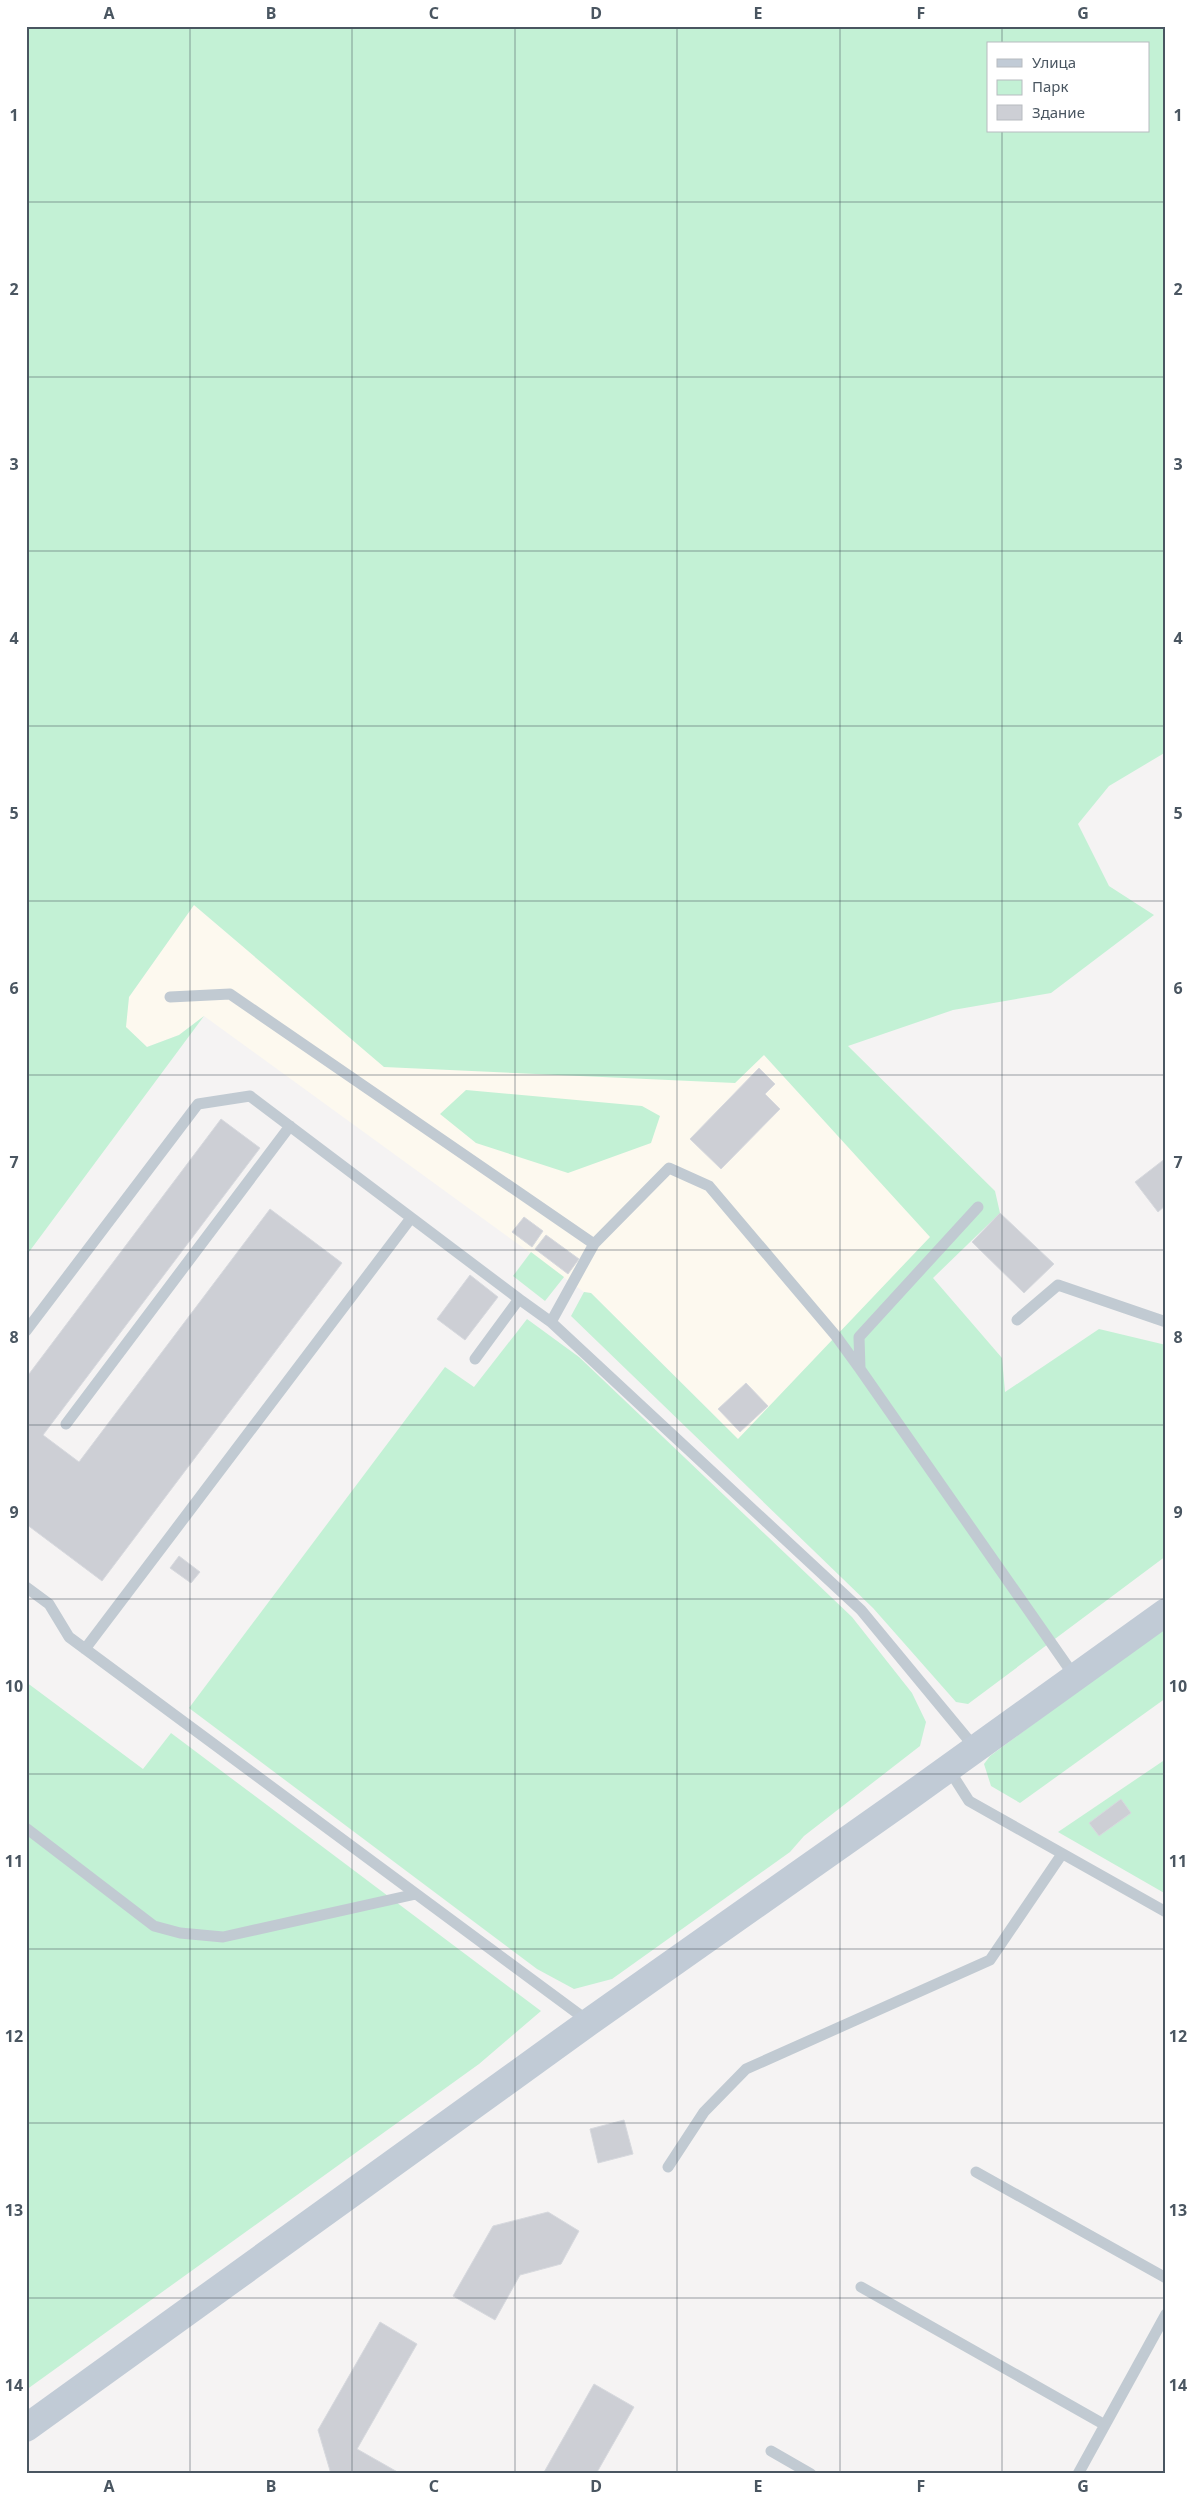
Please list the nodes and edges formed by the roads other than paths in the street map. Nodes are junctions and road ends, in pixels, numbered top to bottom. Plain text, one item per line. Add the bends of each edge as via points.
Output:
1 (170, 997) dead end
2 (290, 1126) junction
3 (978, 1207) dead end
4 (411, 1218) junction
5 (594, 1244) junction
6 (519, 1299) junction
7 (1017, 1320) dead end
8 (551, 1322) junction
9 (1166, 1322) edge
10 (26, 1330) edge
11 (475, 1359) dead end
12 (860, 1369) junction
13 (66, 1424) dead end
14 (26, 1587) edge
15 (1166, 1612) edge
16 (85, 1649) junction
17 (1075, 1677) junction
18 (976, 1748) junction
19 (948, 1768) junction
20 (26, 1828) edge
21 (1062, 1854) junction
22 (416, 1894) junction
23 (1166, 1912) edge
24 (589, 2022) junction
25 (668, 2167) dead end
26 (976, 2172) dead end
27 (1166, 2278) edge
28 (861, 2287) dead end
29 (1166, 2314) edge
30 (1104, 2425) junction
31 (26, 2428) edge
32 (770, 2451) dead end
33 (811, 2474) edge
34 (1078, 2474) edge

1 - 5 lane via 230,994
2 - 4 lane
2 - 10 lane via 250,1096 198,1104
2 - 13 lane
3 - 12 lane via 859,1337
4 - 6 lane
4 - 16 lane
5 - 8 lane
5 - 12 lane via 669,1168 709,1186
6 - 8 lane
6 - 11 lane
7 - 9 lane via 1058,1285
8 - 18 lane via 860,1610
12 - 17 lane
14 - 16 lane via 49,1604 68,1637
15 - 17 street
16 - 22 lane
17 - 18 street
18 - 19 street
19 - 21 lane via 969,1801
19 - 24 street
20 - 22 lane via 154,1926 180,1933 223,1936
21 - 23 lane
21 - 25 lane via 990,1960 746,2070 704,2112
22 - 24 lane
24 - 31 street
26 - 27 lane
28 - 30 lane
29 - 30 lane
30 - 34 lane
32 - 33 lane

